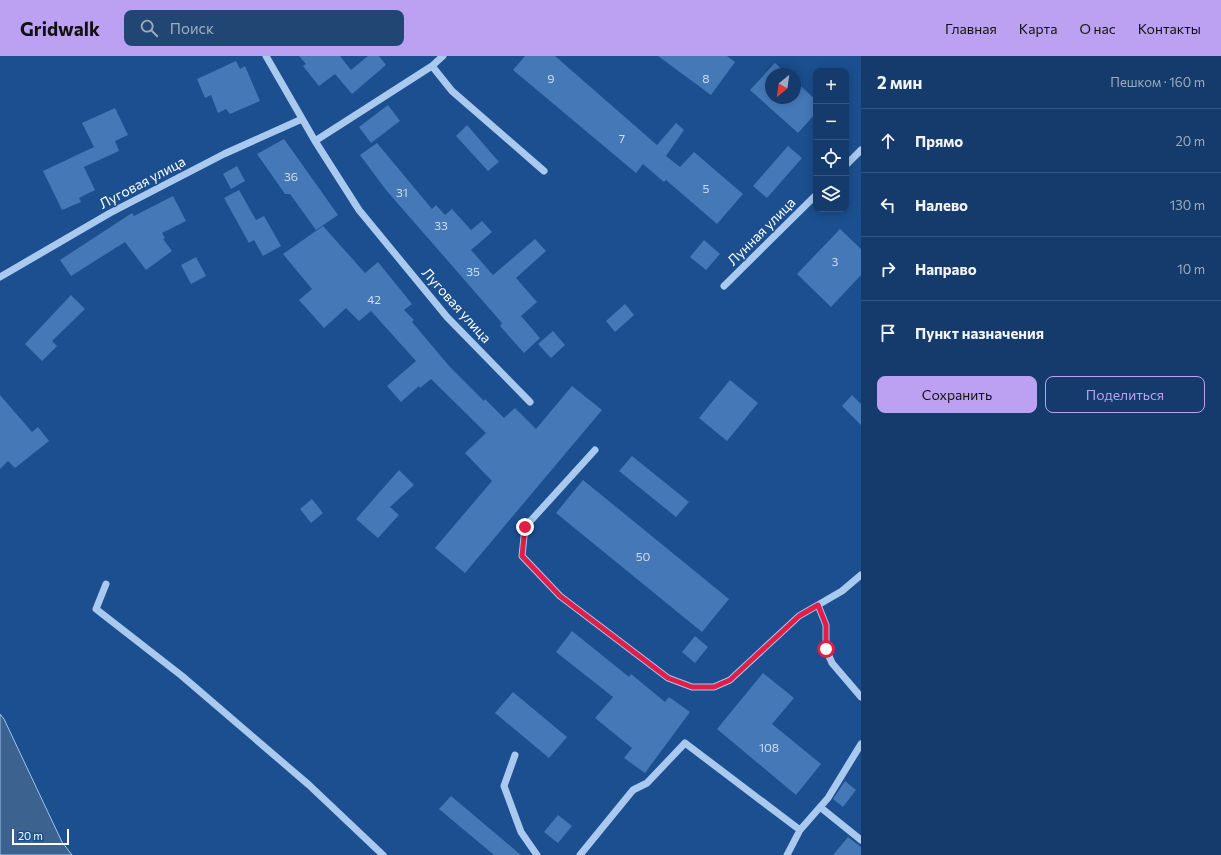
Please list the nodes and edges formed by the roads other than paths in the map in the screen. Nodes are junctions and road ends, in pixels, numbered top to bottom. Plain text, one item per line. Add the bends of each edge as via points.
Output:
1 (266, 56) edge
2 (443, 56) edge
3 (432, 66) junction
4 (302, 119) junction
5 (315, 141) junction
6 (861, 150) edge
7 (849, 162) edge
8 (544, 172) dead end
9 (813, 198) edge
10 (0, 277) edge
11 (724, 286) dead end
12 (530, 402) dead end
13 (595, 450) dead end
14 (861, 575) edge
15 (106, 584) dead end
16 (818, 605) junction
17 (861, 697) edge
18 (861, 744) edge
19 (515, 755) dead end
20 (820, 807) junction
21 (800, 830) junction
22 (861, 840) edge
23 (382, 855) edge
24 (537, 855) edge
25 (580, 855) edge
26 (787, 855) edge

1 - 4 street, Луговая улица
2 - 3 street
3 - 5 street
3 - 8 street via 452,91
4 - 5 street, Луговая улица
4 - 10 street, Луговая улица via 224,154 110,213
5 - 12 street, Луговая улица via 364,216 447,317
6 - 7 street
9 - 11 street, Лунная улица
13 - 16 street via 525,527 522,556 560,596 668,678 692,687 714,687 730,680 799,616
14 - 16 street
15 - 23 street via 96,608 182,676 309,785
16 - 17 street via 826,625 826,649 832,663
18 - 20 street
19 - 24 street via 504,786 521,832
20 - 21 street
20 - 22 street
21 - 25 street via 685,743 647,783 633,790
21 - 26 street

